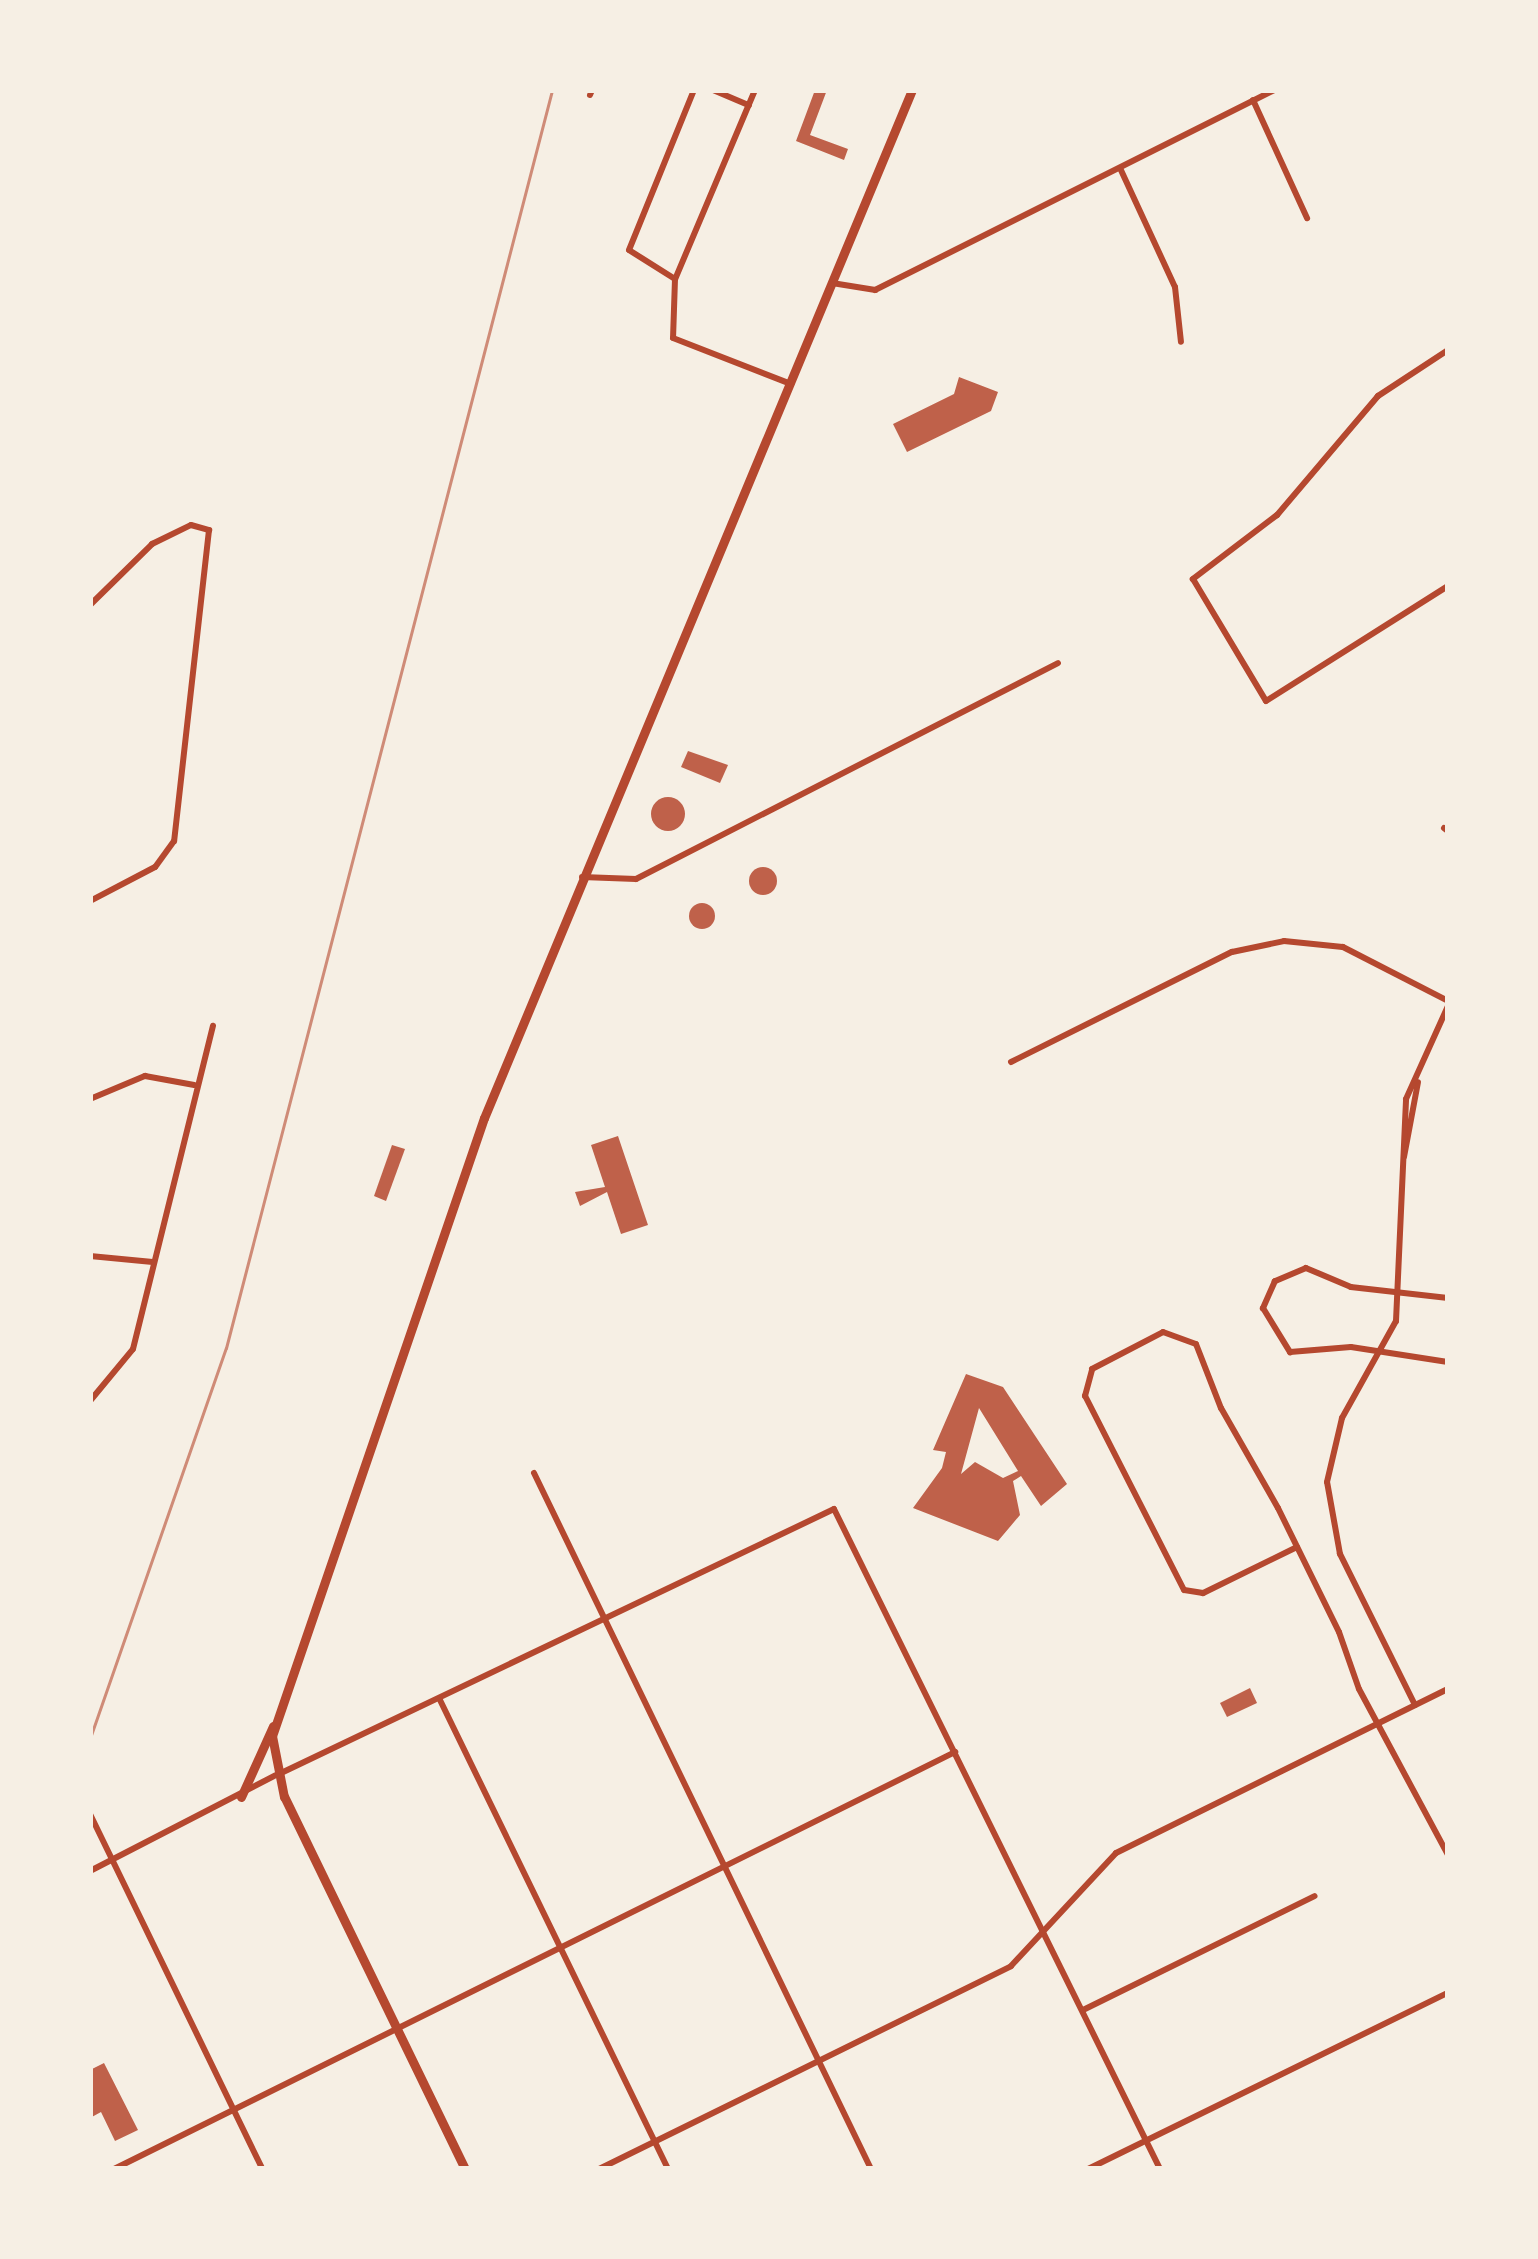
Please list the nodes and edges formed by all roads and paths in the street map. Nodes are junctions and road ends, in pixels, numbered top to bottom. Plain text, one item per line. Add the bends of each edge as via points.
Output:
1 (694, 90) edge
2 (713, 90) edge
3 (755, 90) edge
4 (912, 90) edge
5 (1274, 90) edge
6 (1253, 100) junction
7 (749, 106) junction
8 (1120, 168) junction
9 (1307, 218) dead end
10 (675, 279) junction
11 (832, 283) junction
12 (1181, 341) dead end
13 (1448, 350) edge
14 (790, 384) junction
15 (1448, 586) edge
16 (90, 605) edge
17 (1058, 664) dead end
18 (582, 877) junction
19 (90, 901) edge
20 (1448, 1004) edge
21 (213, 1026) dead end
22 (1011, 1062) dead end
23 (195, 1085) junction
24 (90, 1099) edge
25 (90, 1256) edge
26 (153, 1262) junction
27 (1403, 1293) junction
28 (1448, 1298) edge
29 (1384, 1354) junction
30 (1448, 1362) edge
31 (90, 1401) edge
32 (534, 1473) dead end
33 (1298, 1547) junction
34 (604, 1621) junction
35 (1448, 1689) edge
36 (440, 1700) junction
37 (1415, 1705) junction
38 (277, 1722) junction
39 (1376, 1723) junction
40 (955, 1752) junction
41 (276, 1775) junction
42 (241, 1797) junction
43 (90, 1814) edge
44 (1448, 1855) edge
45 (113, 1860) junction
46 (722, 1867) junction
47 (90, 1871) edge
48 (1315, 1896) dead end
49 (1042, 1926) junction
50 (560, 1948) junction
51 (1448, 1993) edge
52 (1083, 2010) junction
53 (398, 2029) junction
54 (818, 2062) junction
55 (234, 2110) junction
56 (654, 2141) junction
57 (1147, 2142) junction
58 (114, 2169) edge
59 (262, 2169) edge
60 (465, 2169) edge
61 (598, 2169) edge
62 (668, 2169) edge
63 (871, 2169) edge
64 (1088, 2169) edge
65 (1160, 2169) edge

1 - 10 street via 629,250
2 - 7 street
3 - 7 street
4 - 11 highway
5 - 6 street
6 - 8 street
6 - 9 street
7 - 10 street
8 - 11 street via 875,290
8 - 12 street via 1175,287
10 - 14 street via 673,338
11 - 14 highway
13 - 15 street via 1378,397 1277,514 1193,579 1266,701
14 - 18 highway
16 - 19 street via 152,544 191,525 209,530 174,842 155,866
17 - 18 street via 636,879
18 - 38 highway via 425,1280
20 - 22 street via 1343,946 1284,941 1232,952
20 - 27 street via 1419,1075 1403,1161
21 - 23 street
23 - 24 street via 145,1076
23 - 26 street
25 - 26 street
26 - 31 street via 126,1367
27 - 28 street
27 - 29 street
27 - 29 street via 1306,1268 1267,1293 1265,1324 1290,1352
29 - 30 street
29 - 37 street via 1342,1418 1327,1482 1340,1554
32 - 34 street
33 - 33 street via 1190,1337 1163,1332 1092,1369 1083,1385 1099,1431 1184,1590 1203,1593
33 - 39 street
34 - 36 street
34 - 40 street via 834,1509
34 - 46 street
35 - 37 street
36 - 41 street
36 - 50 street
37 - 39 street
38 - 41 highway
38 - 42 highway
39 - 44 street
39 - 49 street via 1115,1853
40 - 46 street
40 - 49 street
41 - 42 street
41 - 53 highway
42 - 45 street
43 - 45 street
45 - 47 street
45 - 55 street
46 - 50 street
46 - 54 street
48 - 52 street
49 - 52 street
49 - 54 street via 1011,1966
50 - 53 street
50 - 56 street
51 - 57 street
52 - 57 street
53 - 55 street
53 - 60 highway
54 - 56 street
54 - 63 street
55 - 58 street
55 - 59 street
56 - 61 street
56 - 62 street
57 - 64 street
57 - 65 street

